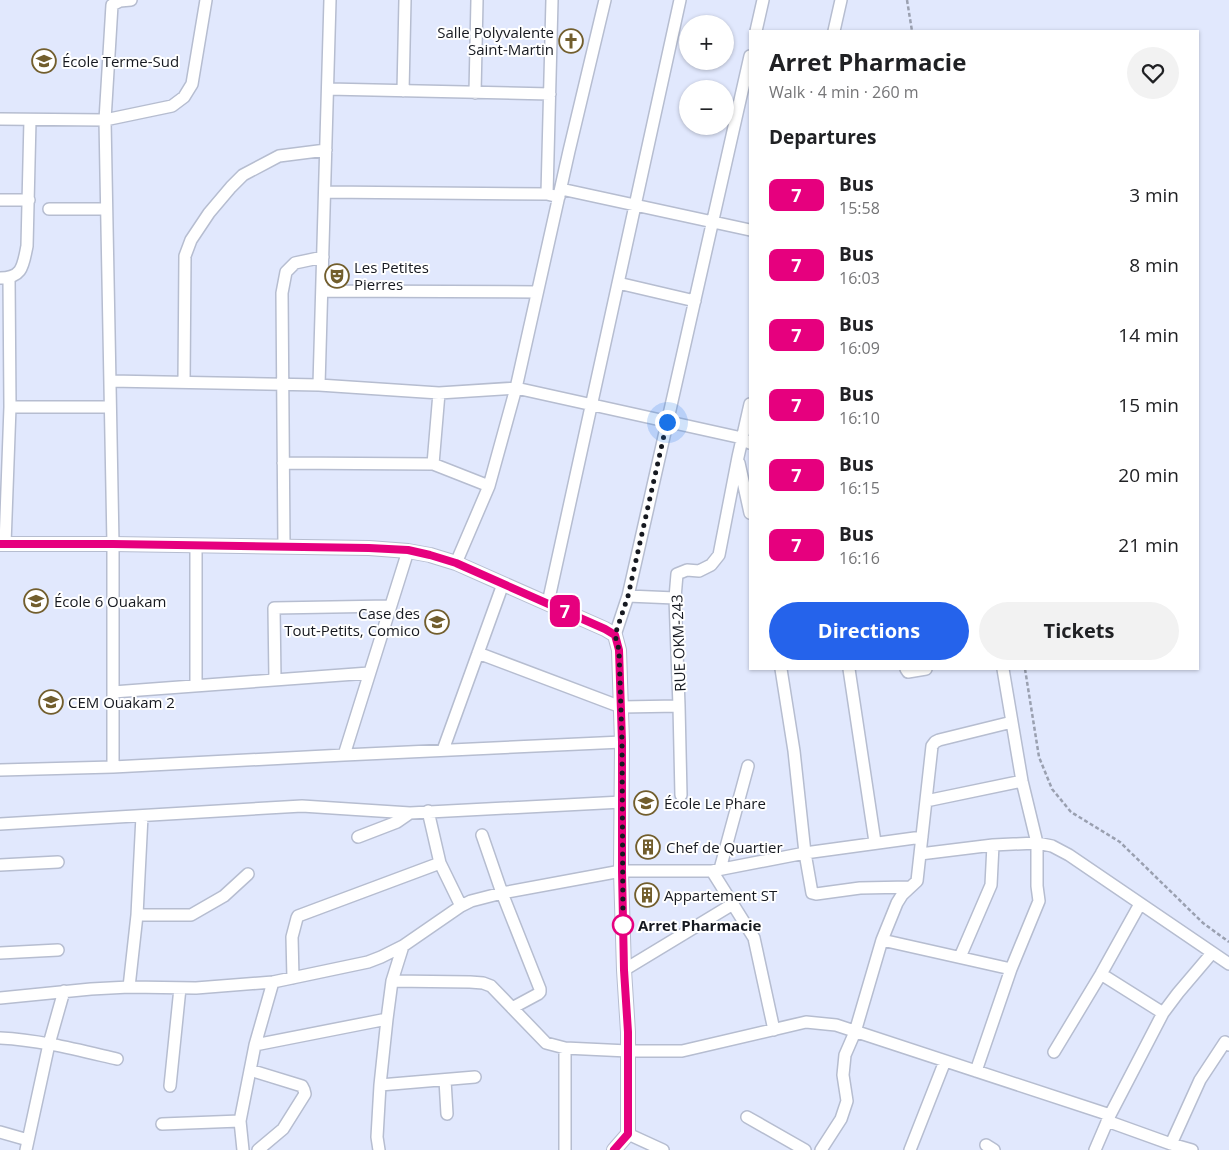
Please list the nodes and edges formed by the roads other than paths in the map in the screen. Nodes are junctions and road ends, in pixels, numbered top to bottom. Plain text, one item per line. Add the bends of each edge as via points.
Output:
1 (131, 0) edge
2 (206, 0) edge
3 (330, 0) edge
4 (405, 0) edge
5 (478, 0) edge
6 (552, 0) edge
7 (605, 0) edge
8 (680, 0) edge
9 (763, 0) edge
10 (841, 0) edge
11 (756, 30) edge
12 (834, 30) edge
13 (749, 60) edge
14 (328, 89) junction
15 (403, 91) junction
16 (475, 93) junction
17 (550, 94) junction
18 (0, 119) edge
19 (30, 120) junction
20 (105, 120) junction
21 (326, 150) junction
22 (325, 192) junction
23 (560, 193) junction
24 (547, 194) junction
25 (0, 200) edge
26 (29, 200) junction
27 (635, 205) junction
28 (49, 209) dead end
29 (106, 209) junction
30 (712, 222) junction
31 (749, 230) edge
32 (323, 257) junction
33 (5, 278) edge
34 (618, 283) junction
35 (322, 291) junction
36 (537, 292) junction
37 (695, 301) junction
38 (5, 360) edge
39 (110, 381) junction
40 (184, 382) junction
41 (283, 384) junction
42 (319, 385) junction
43 (516, 388) junction
44 (439, 393) junction
45 (591, 405) junction
46 (10, 407) junction
47 (110, 407) junction
48 (749, 415) edge
49 (667, 422) junction
50 (4, 432) edge
51 (746, 441) edge
52 (738, 457) junction
53 (283, 463) junction
54 (433, 464) junction
55 (489, 486) junction
56 (749, 508) edge
57 (3, 544) edge
58 (113, 544) junction
59 (196, 546) junction
60 (284, 547) junction
61 (408, 550) junction
62 (456, 563) junction
63 (503, 584) junction
64 (628, 596) junction
65 (675, 598) junction
66 (548, 603) junction
67 (390, 606) junction
68 (615, 635) junction
69 (478, 653) junction
70 (781, 670) edge
71 (849, 670) edge
72 (907, 670) edge
73 (920, 670) edge
74 (1003, 670) edge
75 (369, 673) junction
76 (275, 680) junction
77 (196, 686) junction
78 (113, 692) junction
79 (680, 706) junction
80 (620, 707) junction
81 (1012, 722) junction
82 (622, 742) junction
83 (443, 750) junction
84 (344, 755) junction
85 (748, 766) dead end
86 (113, 767) junction
87 (0, 770) edge
88 (1022, 781) junction
89 (681, 795) dead end
90 (926, 801) junction
91 (622, 802) junction
92 (428, 811) junction
93 (410, 813) junction
94 (142, 816) junction
95 (0, 824) edge
96 (482, 835) dead end
97 (358, 837) dead end
98 (922, 837) junction
99 (875, 842) junction
100 (993, 844) junction
101 (1038, 844) junction
102 (806, 853) junction
103 (920, 854) junction
104 (58, 862) dead end
105 (440, 862) junction
106 (0, 865) edge
107 (716, 870) junction
108 (622, 871) junction
109 (248, 874) dead end
110 (910, 888) junction
111 (502, 893) junction
112 (733, 904) junction
113 (1140, 904) junction
114 (461, 906) junction
115 (137, 915) junction
116 (882, 940) junction
117 (403, 946) junction
118 (58, 950) dead end
119 (0, 953) edge
120 (1212, 953) junction
121 (960, 957) junction
122 (1229, 964) edge
123 (1011, 968) junction
124 (624, 970) junction
125 (1101, 974) junction
126 (293, 978) junction
127 (273, 982) junction
128 (392, 982) junction
129 (129, 987) junction
130 (180, 988) junction
131 (64, 991) junction
132 (0, 998) edge
133 (512, 1008) junction
134 (1163, 1013) junction
135 (386, 1019) junction
136 (774, 1030) junction
137 (855, 1032) junction
138 (0, 1038) edge
139 (49, 1044) junction
140 (255, 1045) junction
141 (1229, 1045) edge
142 (565, 1048) junction
143 (628, 1051) junction
144 (1054, 1052) dead end
145 (117, 1059) dead end
146 (945, 1061) junction
147 (250, 1070) junction
148 (976, 1072) junction
149 (475, 1077) dead end
150 (445, 1080) junction
151 (380, 1085) junction
152 (170, 1086) dead end
153 (447, 1114) dead end
154 (748, 1117) dead end
155 (1108, 1118) junction
156 (240, 1121) junction
157 (162, 1124) dead end
158 (0, 1132) edge
159 (628, 1134) junction
160 (1171, 1144) junction
161 (27, 1145) edge
162 (243, 1150) edge
163 (258, 1150) edge
164 (379, 1150) edge
165 (565, 1150) edge
166 (614, 1150) edge
167 (663, 1150) edge
168 (805, 1150) edge
169 (822, 1150) edge
170 (910, 1150) edge
171 (1095, 1150) edge
172 (1192, 1150) edge

1 - 20 street via 112,5
2 - 20 street via 192,84 184,97 172,106
3 - 14 street
4 - 15 street
5 - 16 street
6 - 17 street
7 - 23 street
8 - 27 street
9 - 11 street
10 - 12 street
13 - 30 street
14 - 15 street
14 - 21 street
15 - 16 street
16 - 17 street
17 - 24 street
18 - 19 street
19 - 20 street
19 - 26 street
20 - 29 street
21 - 22 street
21 - 40 street via 278,156 243,175 209,212 191,240 186,256
22 - 24 street
22 - 32 street
23 - 24 street
23 - 27 street
23 - 36 street
25 - 26 street
26 - 33 street via 24,261 19,273
27 - 30 street
27 - 34 street
28 - 29 street
29 - 39 street
30 - 31 street
30 - 37 street
32 - 35 street
32 - 41 street via 296,263 286,272 282,293
33 - 38 street
34 - 37 street
34 - 45 street
35 - 36 street
35 - 42 street
36 - 43 street
37 - 49 street
38 - 46 street
39 - 40 street
39 - 47 street
40 - 41 street
41 - 42 street
41 - 53 street
42 - 44 street
43 - 44 street
43 - 45 street
43 - 55 street
44 - 54 street
45 - 49 street
45 - 66 street
46 - 47 street
46 - 50 street
47 - 58 street
48 - 51 street, RUE OKM-243
49 - 51 street
49 - 64 street
50 - 57 street
51 - 52 street, RUE OKM-243
52 - 56 street
52 - 65 street, RUE OKM-243 via 719,554 711,565 677,574
53 - 54 street
53 - 60 street
54 - 55 street
55 - 62 street
57 - 58 street
58 - 59 street
58 - 78 street
59 - 60 street
59 - 77 street
60 - 61 street
61 - 62 street
61 - 67 street
62 - 63 street
63 - 66 street
63 - 69 street
64 - 65 street
64 - 68 street
65 - 79 street, RUE OKM-243
66 - 68 street
67 - 75 street
67 - 76 street via 274,608
68 - 80 street via 619,650
69 - 80 street
69 - 83 street
70 - 102 street
71 - 99 street
72 - 73 street
74 - 81 street
75 - 76 street
75 - 84 street
76 - 77 street
77 - 78 street
78 - 86 street
79 - 80 street
79 - 89 street, RUE OKM-243
80 - 82 street
81 - 88 street
81 - 90 street via 934,742
82 - 83 street
82 - 91 street
83 - 84 street
84 - 86 street
85 - 107 street
86 - 87 street
88 - 90 street
88 - 101 street
90 - 98 street
91 - 92 street
91 - 108 street
92 - 93 street
92 - 105 street
93 - 94 street via 302,806
93 - 97 street via 397,822
94 - 95 street
94 - 115 street
96 - 111 street
98 - 99 street
98 - 103 street
99 - 102 street
100 - 101 street
100 - 103 street
100 - 121 street via 991,885
101 - 113 street via 1052,846 1069,855
101 - 123 street via 1039,901
102 - 107 street
102 - 110 street via 812,893 860,888
103 - 110 street via 917,881
104 - 106 street
105 - 114 street
105 - 126 street via 298,916 292,937
107 - 108 street
107 - 112 street
108 - 111 street
108 - 124 street
109 - 115 street via 224,896 190,915
110 - 116 street via 897,903
111 - 114 street
111 - 133 street via 540,992
112 - 124 street
112 - 136 street via 754,938
113 - 120 street
113 - 125 street
114 - 117 street
115 - 129 street
116 - 121 street
116 - 137 street
117 - 126 street via 368,962
117 - 128 street
118 - 119 street
120 - 122 street
120 - 134 street
121 - 123 street
123 - 148 street
124 - 143 street
125 - 134 street
125 - 144 street
126 - 127 street
127 - 130 street
127 - 140 street
128 - 133 street via 482,983 491,986
128 - 135 street
129 - 130 street
129 - 131 street
130 - 152 street
131 - 132 street
131 - 139 street
133 - 142 street via 546,1043
134 - 155 street
135 - 140 street
135 - 151 street
136 - 137 street via 806,1022 836,1025
136 - 143 street via 682,1051
137 - 146 street
137 - 169 street via 845,1055 843,1075 847,1101 841,1119
138 - 139 street
139 - 145 street
139 - 161 street
140 - 147 street
141 - 160 street via 1225,1042 1200,1080
142 - 143 street
142 - 165 street
143 - 159 street
146 - 148 street
146 - 170 street
147 - 156 street
147 - 163 street via 302,1086 305,1094 283,1129
148 - 155 street
149 - 150 street
150 - 151 street
150 - 153 street
151 - 164 street
154 - 168 street
155 - 160 street
155 - 171 street
156 - 157 street
156 - 162 street
158 - 161 street
159 - 166 street
159 - 167 street
160 - 172 street

